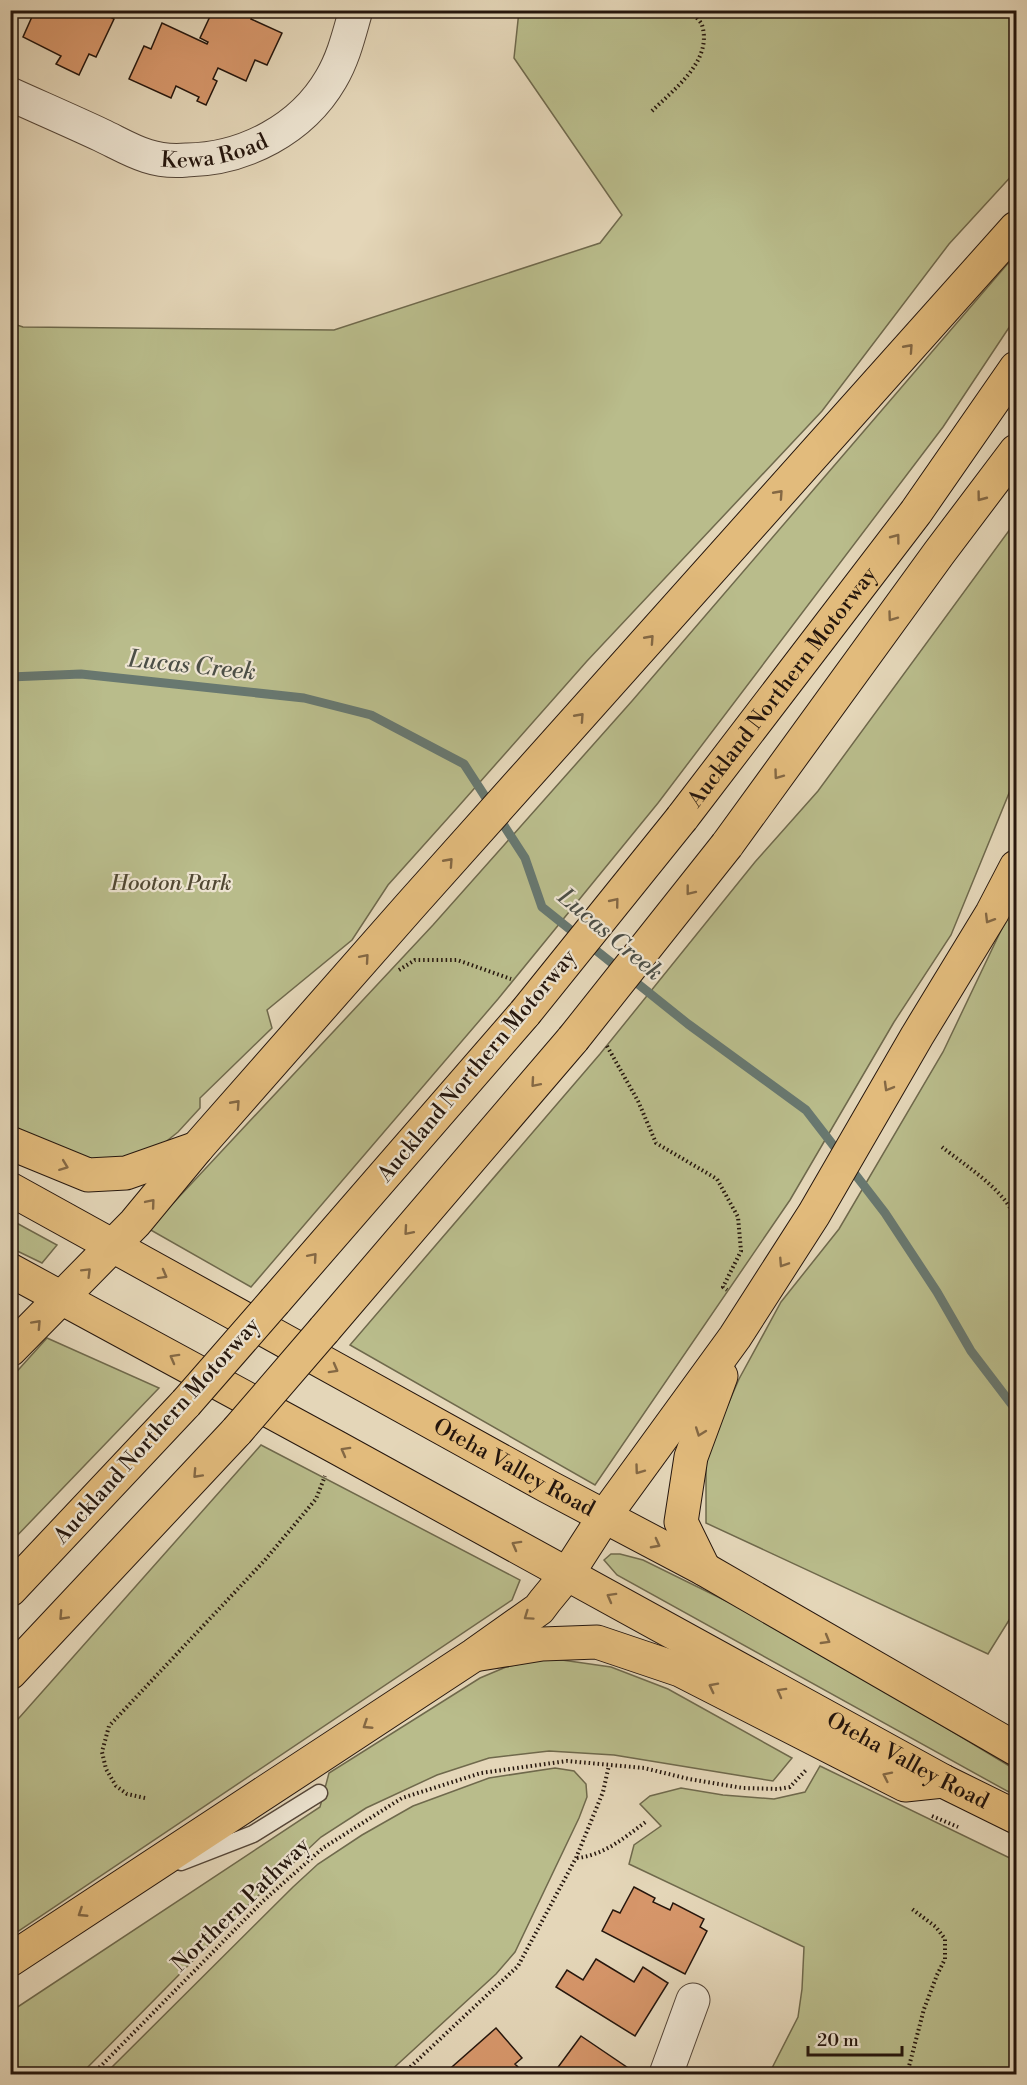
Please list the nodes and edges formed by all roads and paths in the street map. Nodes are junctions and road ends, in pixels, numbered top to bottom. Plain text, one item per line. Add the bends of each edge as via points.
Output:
1 (356, 10) edge
2 (690, 10) edge
3 (10, 94) edge
4 (652, 111) dead end
5 (1017, 228) edge
6 (1017, 368) edge
7 (1017, 451) edge
8 (1017, 867) edge
9 (10, 1143) edge
10 (942, 1147) dead end
11 (197, 1148) junction
12 (10, 1189) edge
13 (1017, 1225) edge
14 (112, 1247) junction
15 (10, 1270) edge
16 (62, 1298) junction
17 (735, 1337) junction
18 (10, 1350) edge
19 (336, 1447) junction
20 (604, 1517) junction
21 (704, 1569) junction
22 (568, 1573) junction
23 (10, 1590) edge
24 (474, 1655) junction
25 (10, 1673) edge
26 (821, 1744) junction
27 (1017, 1749) edge
28 (609, 1765) junction
29 (943, 1781) junction
30 (319, 1793) dead end
31 (145, 1798) dead end
32 (1017, 1817) edge
33 (647, 1821) dead end
34 (576, 1858) junction
35 (131, 1881) junction
36 (912, 1909) dead end
37 (10, 1960) edge
38 (693, 2000) dead end
39 (93, 2074) edge
40 (405, 2074) edge
41 (666, 2074) edge
42 (907, 2074) edge

1 - 3 street, Kewa Road via 342,58 315,101 278,134 230,155 175,161 148,157
2 - 4 path via 702,24 703,47 691,73
11 -> 5 main road
23 -> 6 main road, Auckland Northern Motorway, bridge via 186,1404 525,1013 682,818 915,512
7 -> 25 main road, Auckland Northern Motorway, bridge via 727,845 573,1039 237,1431
8 -> 17 main road via 814,1214
9 -> 11 main road via 88,1175 126,1173
10 - 13 path via 1003,1197 1013,1209
14 -> 11 main road
12 - 14 main road, Oteha Valley Road
16 -> 14 main road
14 -> 20 main road, Oteha Valley Road
15 - 16 main road, Oteha Valley Road
18 -> 16 main road
19 -> 16 main road, Oteha Valley Road
17 -> 20 main road
17 -> 21 main road via 691,1458 681,1522
22 -> 19 main road, Oteha Valley Road
19 - 31 path via 316,1499 265,1560 109,1726 102,1752 106,1769 116,1786
20 -> 21 main road, Oteha Valley Road
20 - 22 main road
21 -> 27 main road, Oteha Valley Road
22 -> 24 main road via 538,1609
29 -> 22 main road, Oteha Valley Road
26 -> 24 main road via 680,1670 597,1642 542,1644
24 -> 35 main road
26 - 28 path, Northern Pathway via 803,1775 790,1787 778,1789 743,1788
29 -> 26 main road via 905,1785
28 - 34 path via 603,1792
28 - 39 path, Northern Pathway via 567,1761 481,1773 402,1798 323,1848 263,1901
29 - 32 main road, Oteha Valley Road
30 - 35 lane via 252,1834
33 - 34 path via 604,1852
34 - 40 path via 518,1966
35 -> 37 main road
36 - 42 path via 936,1927 945,1940 945,1959 924,2009
38 - 41 street

